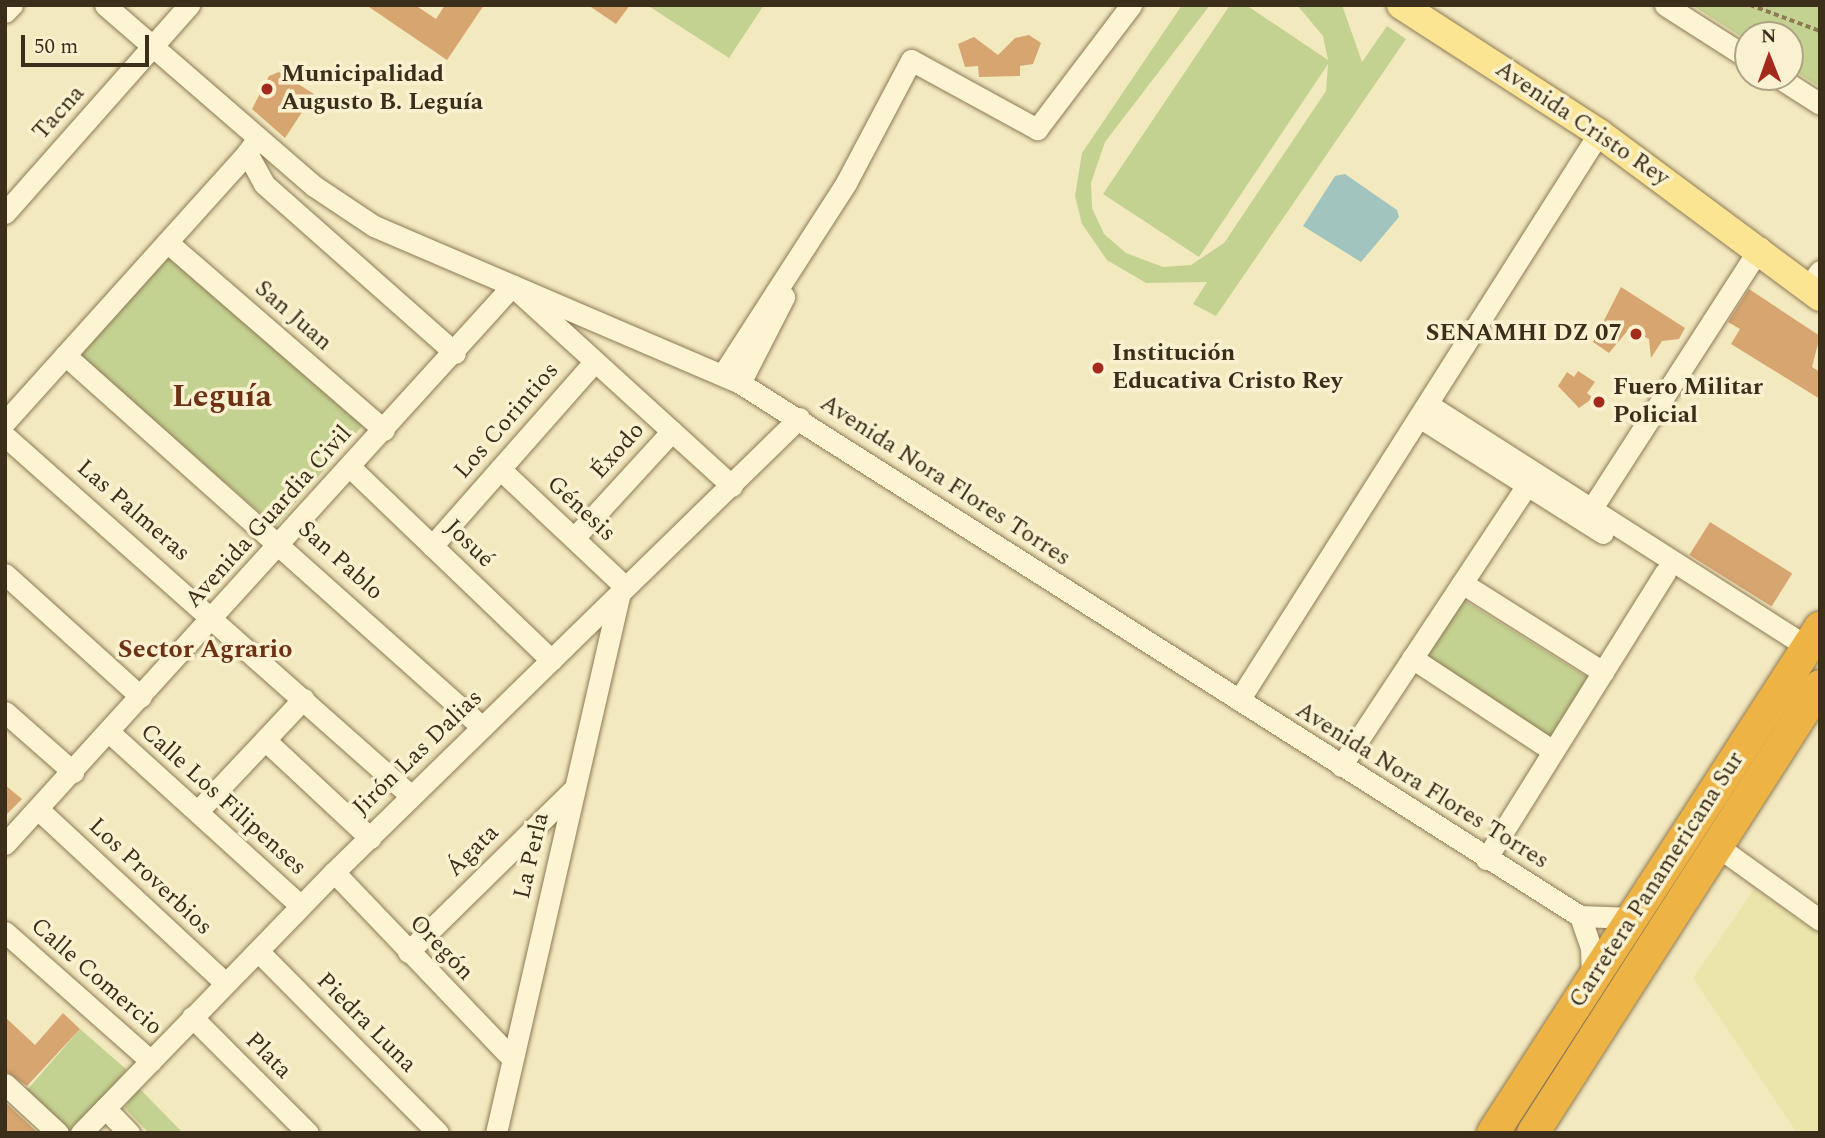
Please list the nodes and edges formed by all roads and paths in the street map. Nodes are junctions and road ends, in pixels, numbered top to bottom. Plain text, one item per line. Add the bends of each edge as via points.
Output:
1 (12, 5) edge
2 (105, 5) edge
3 (189, 5) edge
4 (1131, 5) edge
5 (1401, 5) edge
6 (1665, 5) edge
7 (1750, 5) edge
8 (5, 12) edge
9 (1820, 31) edge
10 (152, 48) junction
11 (1734, 49) edge
12 (1800, 91) edge
13 (1820, 104) edge
14 (1599, 133) junction
15 (253, 145) junction
16 (5, 213) edge
17 (167, 242) junction
18 (1760, 247) junction
19 (1819, 280) edge
20 (513, 285) junction
21 (455, 353) junction
22 (65, 355) junction
23 (594, 362) junction
24 (732, 379) junction
25 (1425, 412) junction
26 (799, 418) junction
27 (5, 422) edge
28 (384, 430) junction
29 (672, 431) junction
30 (5, 436) edge
31 (350, 467) junction
32 (500, 469) junction
33 (1527, 485) junction
34 (732, 486) junction
35 (1592, 508) junction
36 (574, 538) junction
37 (281, 543) junction
38 (432, 546) junction
39 (1665, 572) junction
40 (5, 574) edge
41 (1462, 583) junction
42 (622, 589) junction
43 (214, 617) junction
44 (1810, 643) edge
45 (1412, 658) junction
46 (551, 660) junction
47 (1603, 672) junction
48 (1820, 685) edge
49 (141, 697) junction
50 (303, 699) junction
51 (1239, 700) junction
52 (5, 712) edge
53 (482, 727) junction
54 (109, 732) junction
55 (265, 740) junction
56 (1553, 751) junction
57 (1341, 766) junction
58 (73, 772) junction
59 (575, 789) junction
60 (411, 796) junction
61 (39, 810) junction
62 (198, 811) junction
63 (370, 838) junction
64 (5, 844) edge
65 (1717, 846) junction
66 (1486, 859) junction
67 (334, 872) junction
68 (300, 906) junction
69 (1580, 916) junction
70 (1633, 918) junction
71 (1820, 920) edge
72 (5, 932) edge
73 (258, 951) junction
74 (408, 952) junction
75 (1591, 982) junction
76 (225, 983) junction
77 (192, 1017) junction
78 (1555, 1038) junction
79 (1582, 1056) junction
80 (512, 1058) junction
81 (151, 1061) junction
82 (5, 1084) edge
83 (105, 1108) junction
84 (58, 1133) edge
85 (80, 1133) edge
86 (129, 1133) edge
87 (308, 1133) edge
88 (438, 1133) edge
89 (496, 1133) edge
90 (1493, 1133) edge
91 (1532, 1133) edge

1 - 8 street
2 - 10 street, Avenida Nora Flores Torres
3 - 10 street, Tacna
4 - 24 street via 1037,129 911,60
5 - 14 main road, Avenida Cristo Rey
6 - 11 street
7 - 9 path
10 - 15 street, Avenida Nora Flores Torres
10 - 16 street, Tacna
12 - 13 street
14 - 18 main road, Avenida Cristo Rey
14 - 25 street
15 - 17 street
15 - 20 street, Avenida Nora Flores Torres via 374,226
15 - 21 street, Avenida Nora Flores Torres via 278,198
17 - 22 street
17 - 28 street, San Juan
18 - 19 main road, Avenida Cristo Rey
18 - 35 street
20 - 21 street, Avenida Guardia Civil
20 - 23 street
20 - 24 street, Avenida Nora Flores Torres
21 - 28 street, Avenida Guardia Civil
22 - 27 street
22 - 37 street, San Pablo
23 - 29 street
23 - 32 street, Los Corintios
24 - 26 street, Avenida Nora Flores Torres
25 - 33 street
25 - 35 street
25 - 51 street
26 - 34 street, Jirón Las Dalias
26 - 51 street, Avenida Nora Flores Torres
28 - 31 street, Avenida Guardia Civil
29 - 34 street
29 - 36 street, Éxodo
30 - 43 street, Las Palmeras
31 - 37 street, Avenida Guardia Civil
31 - 38 street, Josué
32 - 36 street, Génesis
32 - 38 street, Los Corintios
33 - 39 street
33 - 41 street
34 - 42 street, Jirón Las Dalias
35 - 44 street
36 - 42 street, Génesis
37 - 43 street, Avenida Guardia Civil
37 - 53 street, San Pablo
38 - 46 street, Josué
39 - 44 street
39 - 47 street
40 - 49 street
41 - 45 street
41 - 47 street
42 - 46 street, Jirón Las Dalias
42 - 59 street, La Perla
43 - 49 street, Avenida Guardia Civil
43 - 50 street, Las Palmeras
44 - 70 highway, Carretera Panamericana Sur
45 - 56 street
45 - 57 street
46 - 53 street, Jirón Las Dalias
47 - 56 street
48 - 65 highway, Carretera Panamericana Sur
49 - 54 street, Avenida Guardia Civil
50 - 55 street
50 - 60 street, Las Palmeras
51 - 57 street, Avenida Nora Flores Torres
52 - 58 street
53 - 60 street, Jirón Las Dalias
54 - 58 street, Avenida Guardia Civil
54 - 62 street, Calle Los Filipenses
55 - 62 street
55 - 63 street
56 - 66 street
57 - 66 street, Avenida Nora Flores Torres
58 - 61 street, Avenida Guardia Civil
59 - 74 street, Ágata
59 - 80 street, La Perla
60 - 63 street, Jirón Las Dalias
61 - 64 street, Avenida Guardia Civil
61 - 76 street, Los Proverbios
62 - 68 street, Calle Los Filipenses
63 - 67 street, Jirón Las Dalias
65 - 71 street
65 - 79 highway, Carretera Panamericana Sur
66 - 69 street, Avenida Nora Flores Torres
67 - 68 street, Jirón Las Dalias
67 - 74 street, Oregón
68 - 73 street, Jirón Las Dalias
69 - 70 street, Avenida Nora Flores Torres
69 - 75 street via 1591,948
70 - 75 highway, Carretera Panamericana Sur
72 - 81 street, Calle Comercio
73 - 76 street, Jirón Las Dalias
73 - 88 street, Piedra Luna
74 - 80 street, Oregón
75 - 78 highway, Carretera Panamericana Sur
76 - 77 street, Jirón Las Dalias
77 - 81 street, Jirón Las Dalias
77 - 87 street, Plata
78 - 79 highway
78 - 90 highway, Carretera Panamericana Sur
79 - 91 highway, Carretera Panamericana Sur
80 - 89 street, La Perla
81 - 83 street, Jirón Las Dalias
82 - 84 street
83 - 85 street, Jirón Las Dalias
83 - 86 street

